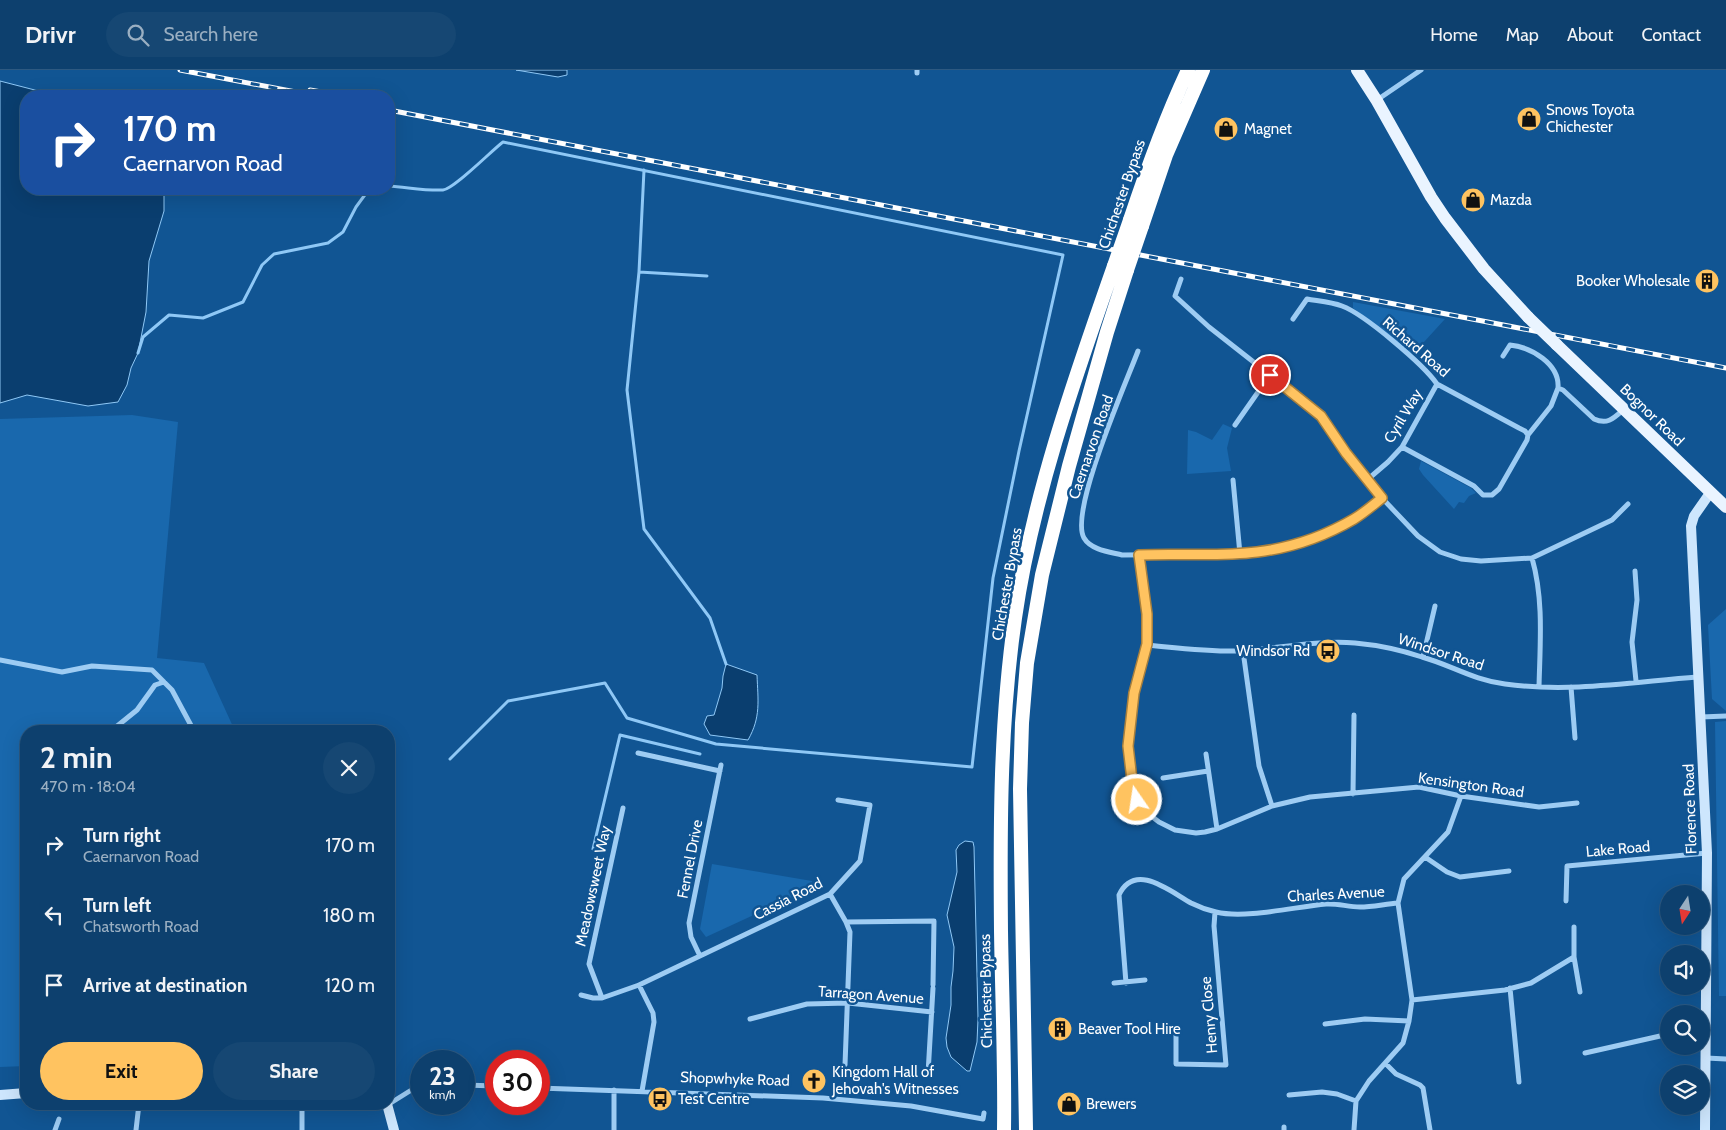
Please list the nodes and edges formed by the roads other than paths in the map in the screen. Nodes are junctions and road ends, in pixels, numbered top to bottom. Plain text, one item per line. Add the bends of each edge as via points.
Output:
1 (1188, 70) edge
2 (1203, 70) edge
3 (1357, 70) edge
4 (1421, 70) edge
5 (1377, 101) junction
6 (1136, 223) junction
7 (1121, 268) junction
8 (1181, 279) dead end
9 (1293, 319) dead end
10 (1138, 351) dead end
11 (1503, 356) dead end
12 (1270, 375) junction
13 (1437, 384) junction
14 (1558, 388) junction
15 (1623, 410) junction
16 (1236, 424) dead end
17 (1528, 436) junction
18 (1402, 446) junction
19 (1232, 480) dead end
20 (1367, 480) junction
21 (1710, 493) junction
22 (1382, 498) junction
23 (1628, 504) dead end
24 (1726, 508) edge
25 (1240, 554) junction
26 (1139, 555) junction
27 (1532, 558) junction
28 (1635, 571) dead end
29 (1435, 606) dead end
30 (1147, 644) junction
31 (1243, 650) junction
32 (1423, 657) junction
33 (0, 660) edge
34 (1697, 677) junction
35 (1636, 681) junction
36 (164, 682) junction
37 (1539, 687) junction
38 (1571, 687) junction
39 (1354, 715) dead end
40 (1726, 716) edge
41 (1701, 717) junction
42 (118, 725) edge
43 (191, 725) edge
44 (1575, 738) dead end
45 (638, 753) dead end
46 (1206, 754) dead end
47 (1208, 771) junction
48 (1163, 778) dead end
49 (1354, 794) junction
50 (1462, 796) junction
51 (838, 800) dead end
52 (1577, 804) dead end
53 (1272, 806) junction
54 (623, 808) dead end
55 (1217, 830) junction
56 (1707, 853) junction
57 (1425, 857) junction
58 (1509, 871) dead end
59 (830, 894) junction
60 (1566, 901) dead end
61 (1398, 903) junction
62 (1216, 912) junction
63 (846, 922) junction
64 (1574, 927) dead end
65 (700, 956) junction
66 (1574, 956) junction
67 (1145, 980) dead end
68 (1126, 982) junction
69 (1114, 983) dead end
70 (639, 985) junction
71 (1508, 989) junction
72 (1580, 992) dead end
73 (581, 995) dead end
74 (602, 998) junction
75 (1412, 1000) junction
76 (848, 1003) junction
77 (1704, 1005) edge
78 (932, 1012) junction
79 (750, 1019) dead end
80 (1409, 1021) junction
81 (1325, 1024) dead end
82 (1176, 1033) dead end
83 (1660, 1036) edge
84 (1585, 1053) dead end
85 (1706, 1055) edge
86 (1706, 1058) junction
87 (1726, 1060) edge
88 (1385, 1062) junction
89 (845, 1065) dead end
90 (928, 1074) dead end
91 (1519, 1082) dead end
92 (550, 1088) edge
93 (614, 1090) junction
94 (410, 1091) edge
95 (642, 1091) junction
96 (20, 1093) edge
97 (0, 1095) edge
98 (1289, 1095) dead end
99 (395, 1100) edge
100 (1356, 1101) junction
101 (138, 1110) edge
102 (302, 1110) edge
103 (389, 1110) edge
104 (984, 1113) dead end
105 (59, 1119) dead end
106 (1029, 1126) edge
107 (56, 1130) edge
108 (136, 1130) edge
109 (302, 1130) edge
110 (394, 1130) edge
111 (614, 1130) edge
112 (1004, 1130) edge
113 (1354, 1130) edge
114 (1430, 1130) edge
115 (1705, 1130) edge

1 - 6 highway, Chichester Bypass via 1153,152
2 - 6 highway, Chichester Bypass
3 - 5 main road, Bognor Road
4 - 5 street
5 - 15 main road, Bognor Road, bridge via 1431,197 1484,269
6 - 7 highway, Chichester Bypass, bridge
7 - 106 highway, Chichester Bypass via 1042,575 1027,663 1020,789
7 - 112 highway, Chichester Bypass via 1050,459 1015,618 1004,718 1002,788
8 - 12 street via 1174,296
9 - 13 street, Richard Road via 1307,299 1341,306 1358,314 1394,343 1429,372
10 - 26 street, Caernarvon Road via 1093,470 1081,521 1082,534 1092,546
11 - 14 street via 1510,345 1531,351 1554,371
12 - 16 street
12 - 20 street via 1321,416
13 - 17 street, Richard Road via 1525,431
13 - 18 street, Cyril Way
14 - 15 street via 1598,421 1608,422
14 - 17 street via 1551,406
15 - 21 main road, Bognor Road
17 - 18 street via 1499,489 1492,495 1483,495 1474,486
18 - 20 street, Cyril Way
19 - 25 street
20 - 22 street
21 - 24 main road, Bognor Road
21 - 34 street, Florence Road via 1691,526
22 - 25 street, Caernarvon Road via 1331,532 1272,550
22 - 27 street via 1418,536 1440,552 1481,561
23 - 27 street via 1612,520
25 - 26 street, Caernarvon Road
26 - 30 street, Kensington Road via 1147,614
27 - 37 street via 1539,603
28 - 35 street via 1637,600 1632,642
29 - 32 street
30 - 31 street, Windsor Road via 1199,650
30 - 55 street, Kensington Road via 1134,693 1128,746 1137,800 1148,814 1175,830 1196,833
31 - 32 street, Windsor Road via 1352,643
31 - 53 street via 1259,766
32 - 37 street, Windsor Road via 1468,676 1503,684
33 - 36 street via 62,672 92,666 152,670
34 - 35 street, Windsor Road
34 - 41 street, Florence Road
35 - 38 street, Windsor Road
36 - 42 street via 155,686 137,710
36 - 43 street via 172,690
37 - 38 street, Windsor Road
38 - 44 street
39 - 49 street
40 - 41 street
41 - 56 street, Florence Road
45 - 65 street, Fennel Drive via 720,768 689,923 691,937
46 - 47 street
47 - 48 street
47 - 55 street
49 - 50 street, Kensington Road via 1419,788
49 - 53 street, Kensington Road via 1310,797
50 - 52 street, Kensington Road via 1539,807
50 - 57 street, Charles Avenue via 1448,832
51 - 59 street, Cassia Road via 870,805 860,861
53 - 55 street, Kensington Road
54 - 74 street, Meadowsweet Way via 590,964
56 - 60 street, Lake Road via 1567,866
56 - 77 street, Florence Road
57 - 58 street via 1460,877
57 - 61 street, Charles Avenue via 1404,879
59 - 63 street
59 - 65 street, Cassia Road
61 - 62 street, Charles Avenue via 1360,907 1325,904 1234,915
61 - 75 street, Charles Avenue
62 - 68 street, Charles Avenue via 1197,906 1150,881 1126,884 1119,895
62 - 82 street, Henry Close via 1214,926 1226,1065 1176,1064
63 - 76 street via 850,932
63 - 78 street via 934,921
64 - 66 street
65 - 70 street, Cassia Road
66 - 71 street via 1531,983
66 - 72 street
67 - 68 street
68 - 69 street
70 - 74 street, Cassia Road
70 - 95 street via 654,1022
71 - 75 street
71 - 91 street
73 - 74 street, Cassia Road
75 - 80 street, Charles Avenue
76 - 78 street, Tarragon Avenue
76 - 79 street, Tarragon Avenue via 807,1004
76 - 89 street
78 - 90 street
80 - 81 street via 1365,1018
80 - 88 street, Charles Avenue via 1402,1043
83 - 84 street
85 - 86 street, Florence Road
86 - 87 street
86 - 115 street, Florence Road
88 - 100 street, Charles Avenue
88 - 114 street via 1396,1074 1423,1088
92 - 93 street, Shopwhyke Road
93 - 95 street, Shopwhyke Road
93 - 111 street
94 - 99 street
95 - 104 street, Shopwhyke Road via 864,1101 983,1119
96 - 97 street
98 - 100 street via 1322,1092
100 - 113 street, Charles Avenue
101 - 108 street
102 - 109 street
103 - 110 street
105 - 107 street

